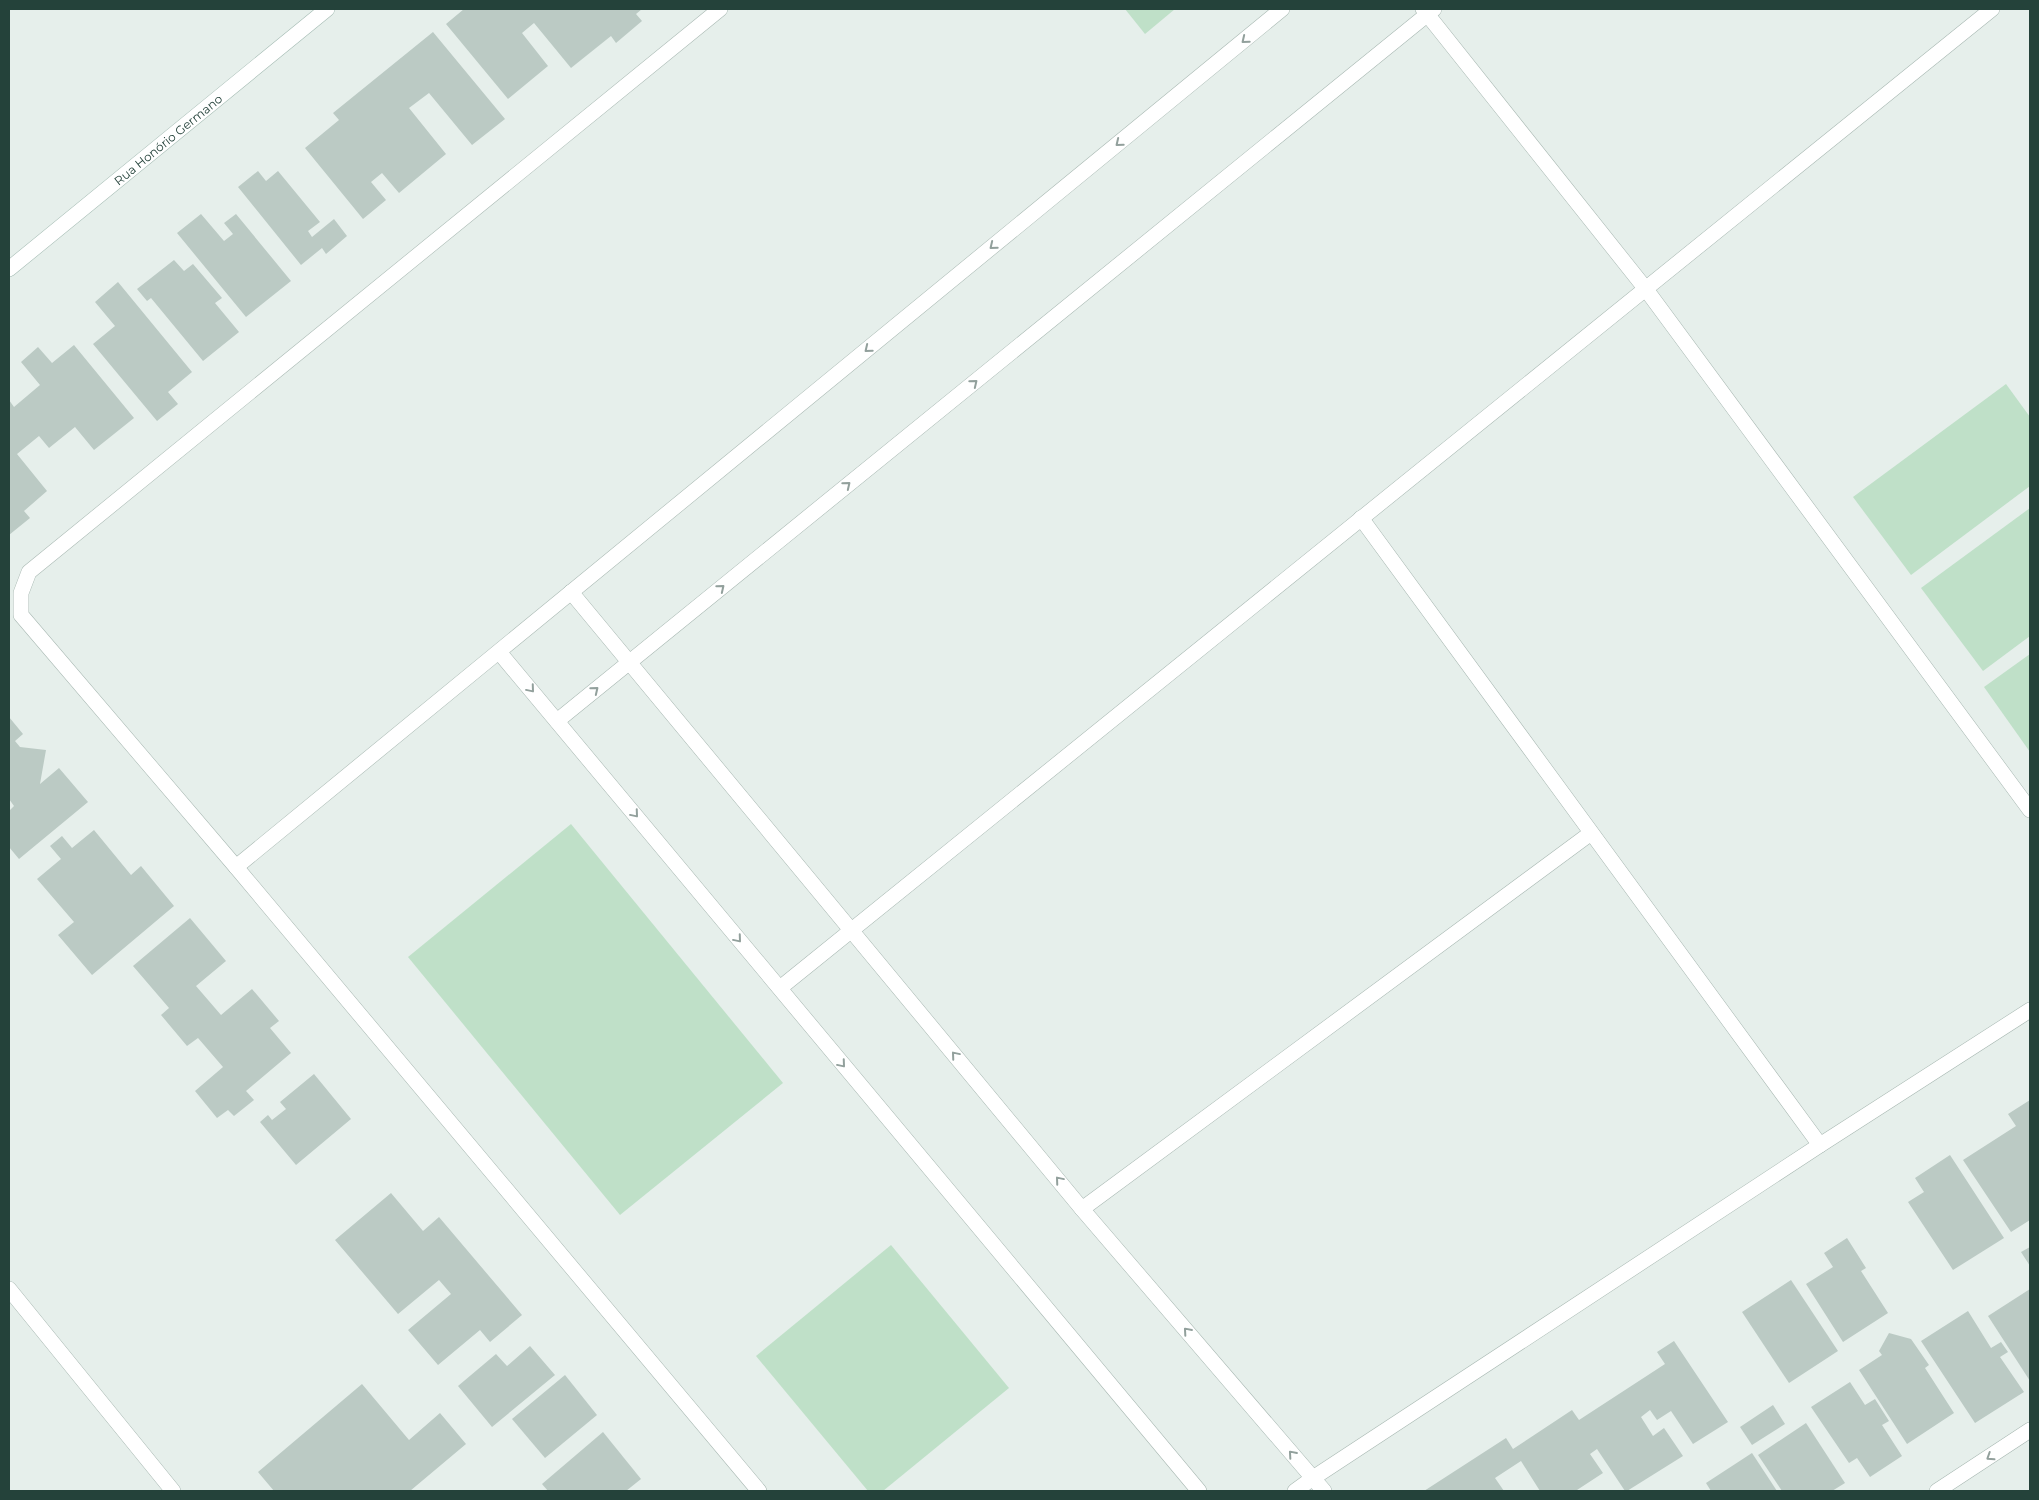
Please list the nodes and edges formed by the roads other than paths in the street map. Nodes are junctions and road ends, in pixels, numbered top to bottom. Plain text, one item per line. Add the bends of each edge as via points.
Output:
1 (327, 9) edge
2 (720, 9) edge
3 (1282, 9) edge
4 (1992, 9) edge
5 (1428, 10) edge
6 (9, 269) edge
7 (1645, 288) junction
8 (1361, 518) junction
9 (571, 592) junction
10 (499, 652) junction
11 (630, 662) junction
12 (558, 721) junction
13 (2030, 810) edge
14 (1591, 833) junction
15 (236, 867) junction
16 (852, 930) junction
17 (780, 988) junction
18 (2030, 1010) edge
19 (1820, 1145) junction
20 (1082, 1209) junction
21 (9, 1289) edge
22 (2030, 1430) edge
23 (1313, 1478) junction
24 (173, 1491) edge
25 (759, 1491) edge
26 (1199, 1491) edge
27 (1295, 1491) edge
28 (1324, 1491) edge
29 (1937, 1491) edge

1 - 6 street, Rua Honório Germano
2 - 15 street via 29,572 21,593 21,615
3 -> 9 street
4 - 7 street
5 - 7 street
11 -> 5 street
7 - 8 street
7 - 13 street
8 - 14 street
8 - 16 street
9 - 10 street
9 - 11 street
10 -> 12 street
10 - 15 street
12 -> 11 street
11 - 16 street
12 -> 17 street
14 - 19 street
14 - 20 street
15 - 25 street
16 - 17 street
20 -> 16 street
17 -> 26 street
18 - 19 street
19 - 23 street
23 -> 20 street
21 - 24 street
22 -> 29 street
23 - 27 street
23 - 28 street

